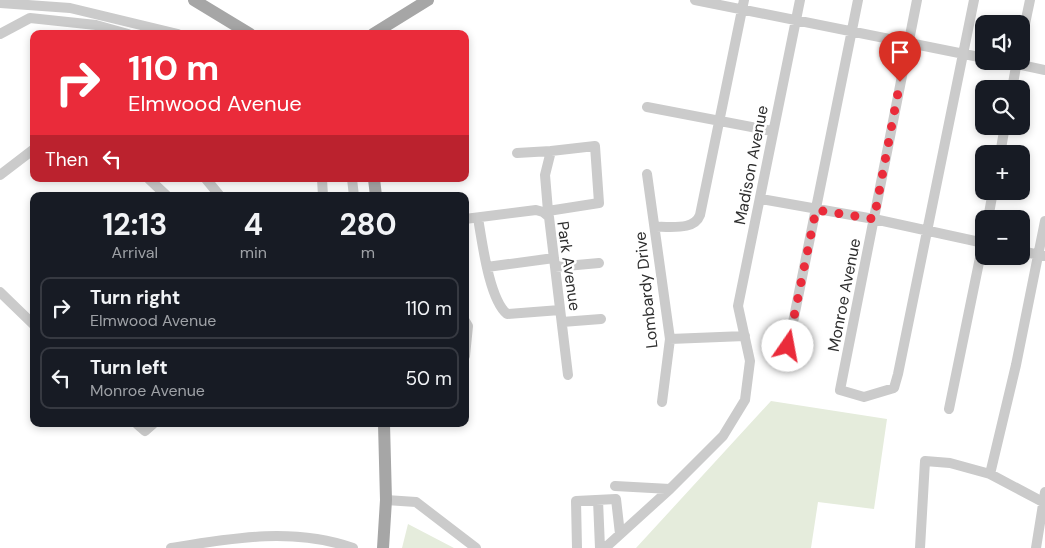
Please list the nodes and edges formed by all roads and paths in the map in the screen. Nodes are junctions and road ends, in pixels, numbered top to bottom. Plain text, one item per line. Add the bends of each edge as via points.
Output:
1 (428, 0) edge
2 (695, 0) edge
3 (800, 0) edge
4 (858, 0) edge
5 (917, 0) edge
6 (974, 0) edge
7 (1030, 0) edge
8 (197, 1) edge
9 (0, 2) edge
10 (743, 5) edge
11 (1027, 15) edge
12 (796, 20) junction
13 (114, 30) edge
14 (161, 30) edge
15 (244, 30) edge
16 (379, 30) edge
17 (853, 31) junction
18 (0, 34) edge
19 (908, 43) junction
20 (962, 53) junction
21 (975, 56) edge
22 (1030, 66) edge
23 (1045, 70) edge
24 (648, 107) dead end
25 (720, 121) junction
26 (772, 131) junction
27 (551, 151) junction
28 (30, 152) edge
29 (517, 154) dead end
30 (647, 174) dead end
31 (0, 175) edge
32 (152, 182) edge
33 (208, 182) edge
34 (163, 192) edge
35 (217, 192) edge
36 (761, 199) junction
37 (816, 210) junction
38 (546, 212) junction
39 (478, 218) junction
40 (469, 219) edge
41 (874, 219) junction
42 (1045, 221) edge
43 (656, 227) junction
44 (927, 231) junction
45 (975, 240) edge
46 (1042, 255) edge
47 (555, 263) junction
48 (599, 263) dead end
49 (978, 265) edge
50 (487, 267) junction
51 (0, 292) edge
52 (560, 310) junction
53 (601, 319) dead end
54 (30, 321) edge
55 (562, 322) junction
56 (745, 336) junction
57 (670, 338) junction
58 (788, 346) dead end
59 (568, 375) dead end
60 (662, 402) dead end
61 (949, 409) dead end
62 (140, 427) edge
63 (150, 427) edge
64 (384, 427) edge
65 (990, 474) junction
66 (614, 486) dead end
67 (670, 489) junction
68 (1044, 497) edge
69 (386, 500) junction
70 (598, 500) junction
71 (620, 534) junction
72 (171, 548) edge
73 (353, 548) edge
74 (383, 548) edge
75 (476, 548) edge
76 (577, 548) edge
77 (600, 548) edge
78 (605, 548) edge
79 (920, 548) edge
80 (1036, 548) edge

1 - 16 main road
2 - 10 street
3 - 12 street, Madison Avenue
4 - 17 street
5 - 19 street, Monroe Avenue
6 - 20 street
7 - 11 street
8 - 15 main road
9 - 14 street via 70,8
10 - 12 street
10 - 25 street
12 - 17 street
12 - 26 street, Madison Avenue
13 - 18 street via 30,18
17 - 19 street
17 - 37 street
19 - 20 street
19 - 41 street, Monroe Avenue
20 - 21 street
20 - 44 street
22 - 23 street
24 - 25 street
25 - 26 street
25 - 43 street via 698,220 690,225
26 - 36 street, Madison Avenue
27 - 29 street
27 - 38 street via 545,175
27 - 38 street via 595,146 599,203
28 - 31 street
30 - 43 street, Lombardy Drive
32 - 34 street
33 - 35 street
36 - 37 street
36 - 56 street, Madison Avenue via 738,306
37 - 41 street
37 - 58 street
38 - 39 street, Park Avenue via 536,210
38 - 47 street, Park Avenue
39 - 40 street, Park Avenue
39 - 50 street
41 - 44 street
41 - 44 street, Monroe Avenue via 840,390 864,397 894,388
42 - 46 street
43 - 57 street, Lombardy Drive
44 - 45 street
46 - 65 street
47 - 48 street
47 - 50 street
47 - 52 street, Park Avenue
49 - 61 street
50 - 52 street via 501,309 507,314
51 - 54 street
52 - 55 street, Park Avenue
53 - 55 street
55 - 59 street, Park Avenue
56 - 57 street
56 - 67 street, Madison Avenue via 750,361 746,400 723,436
57 - 60 street, Lombardy Drive
62 - 63 street via 145,432
64 - 69 main road
65 - 68 street
65 - 79 street via 950,463 925,461
66 - 67 street
67 - 71 street, Madison Avenue
68 - 80 street
69 - 74 main road
69 - 75 street via 416,502
70 - 71 street via 616,499
70 - 76 street via 576,502
70 - 77 street
71 - 78 street, Madison Avenue
72 - 73 street via 245,536 286,535 332,540

